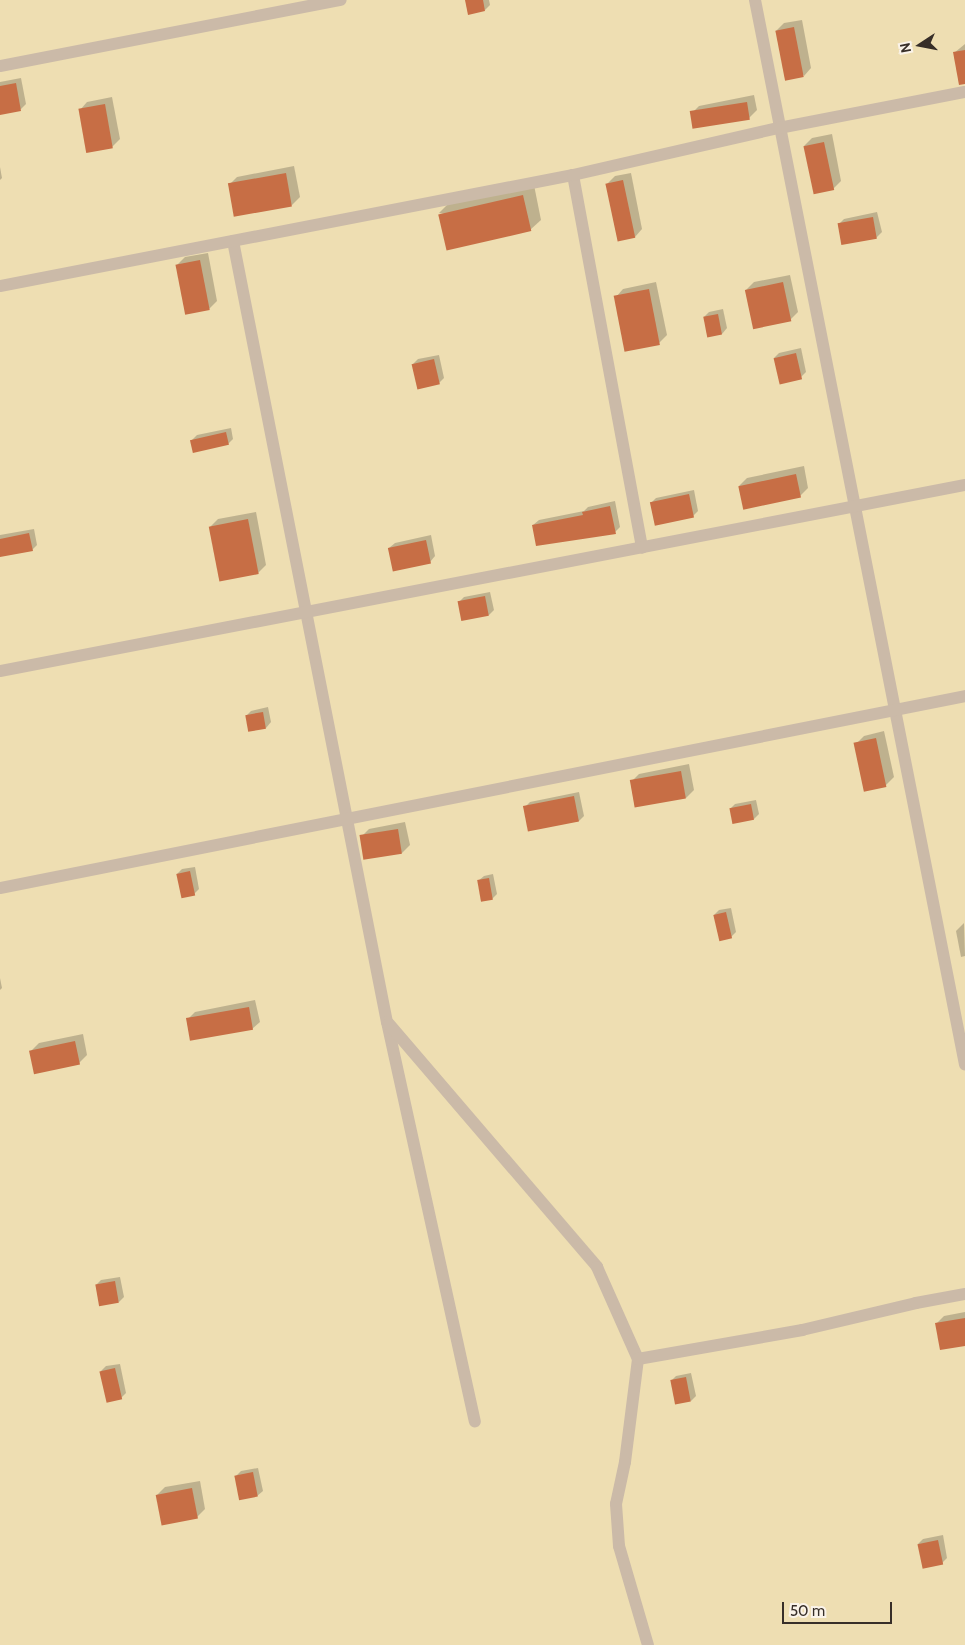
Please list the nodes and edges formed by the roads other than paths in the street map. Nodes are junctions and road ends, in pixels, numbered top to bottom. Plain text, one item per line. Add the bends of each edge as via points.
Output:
1 (341, 0) edge
2 (755, 0) edge
3 (0, 66) edge
4 (965, 92) edge
5 (779, 128) junction
6 (573, 175) junction
7 (233, 241) junction
8 (0, 286) edge
9 (965, 485) edge
10 (856, 506) junction
11 (642, 548) junction
12 (307, 614) junction
13 (0, 671) edge
14 (965, 696) edge
15 (895, 710) junction
16 (347, 821) junction
17 (0, 888) edge
18 (387, 1022) junction
19 (965, 1064) edge
20 (965, 1294) edge
21 (638, 1360) junction
22 (475, 1421) dead end
23 (648, 1645) edge

1 - 3 street
2 - 5 street
4 - 5 street
5 - 6 street
5 - 10 street
6 - 7 street
6 - 11 street
7 - 8 street
7 - 12 street
9 - 10 street
10 - 11 street
10 - 15 street
11 - 12 street
12 - 13 street
12 - 16 street
14 - 15 street
15 - 16 street
15 - 19 street
16 - 17 street
16 - 18 street
18 - 21 street via 597,1268
18 - 22 street
20 - 21 street via 802,1330
21 - 23 street via 625,1462 616,1504 619,1546

